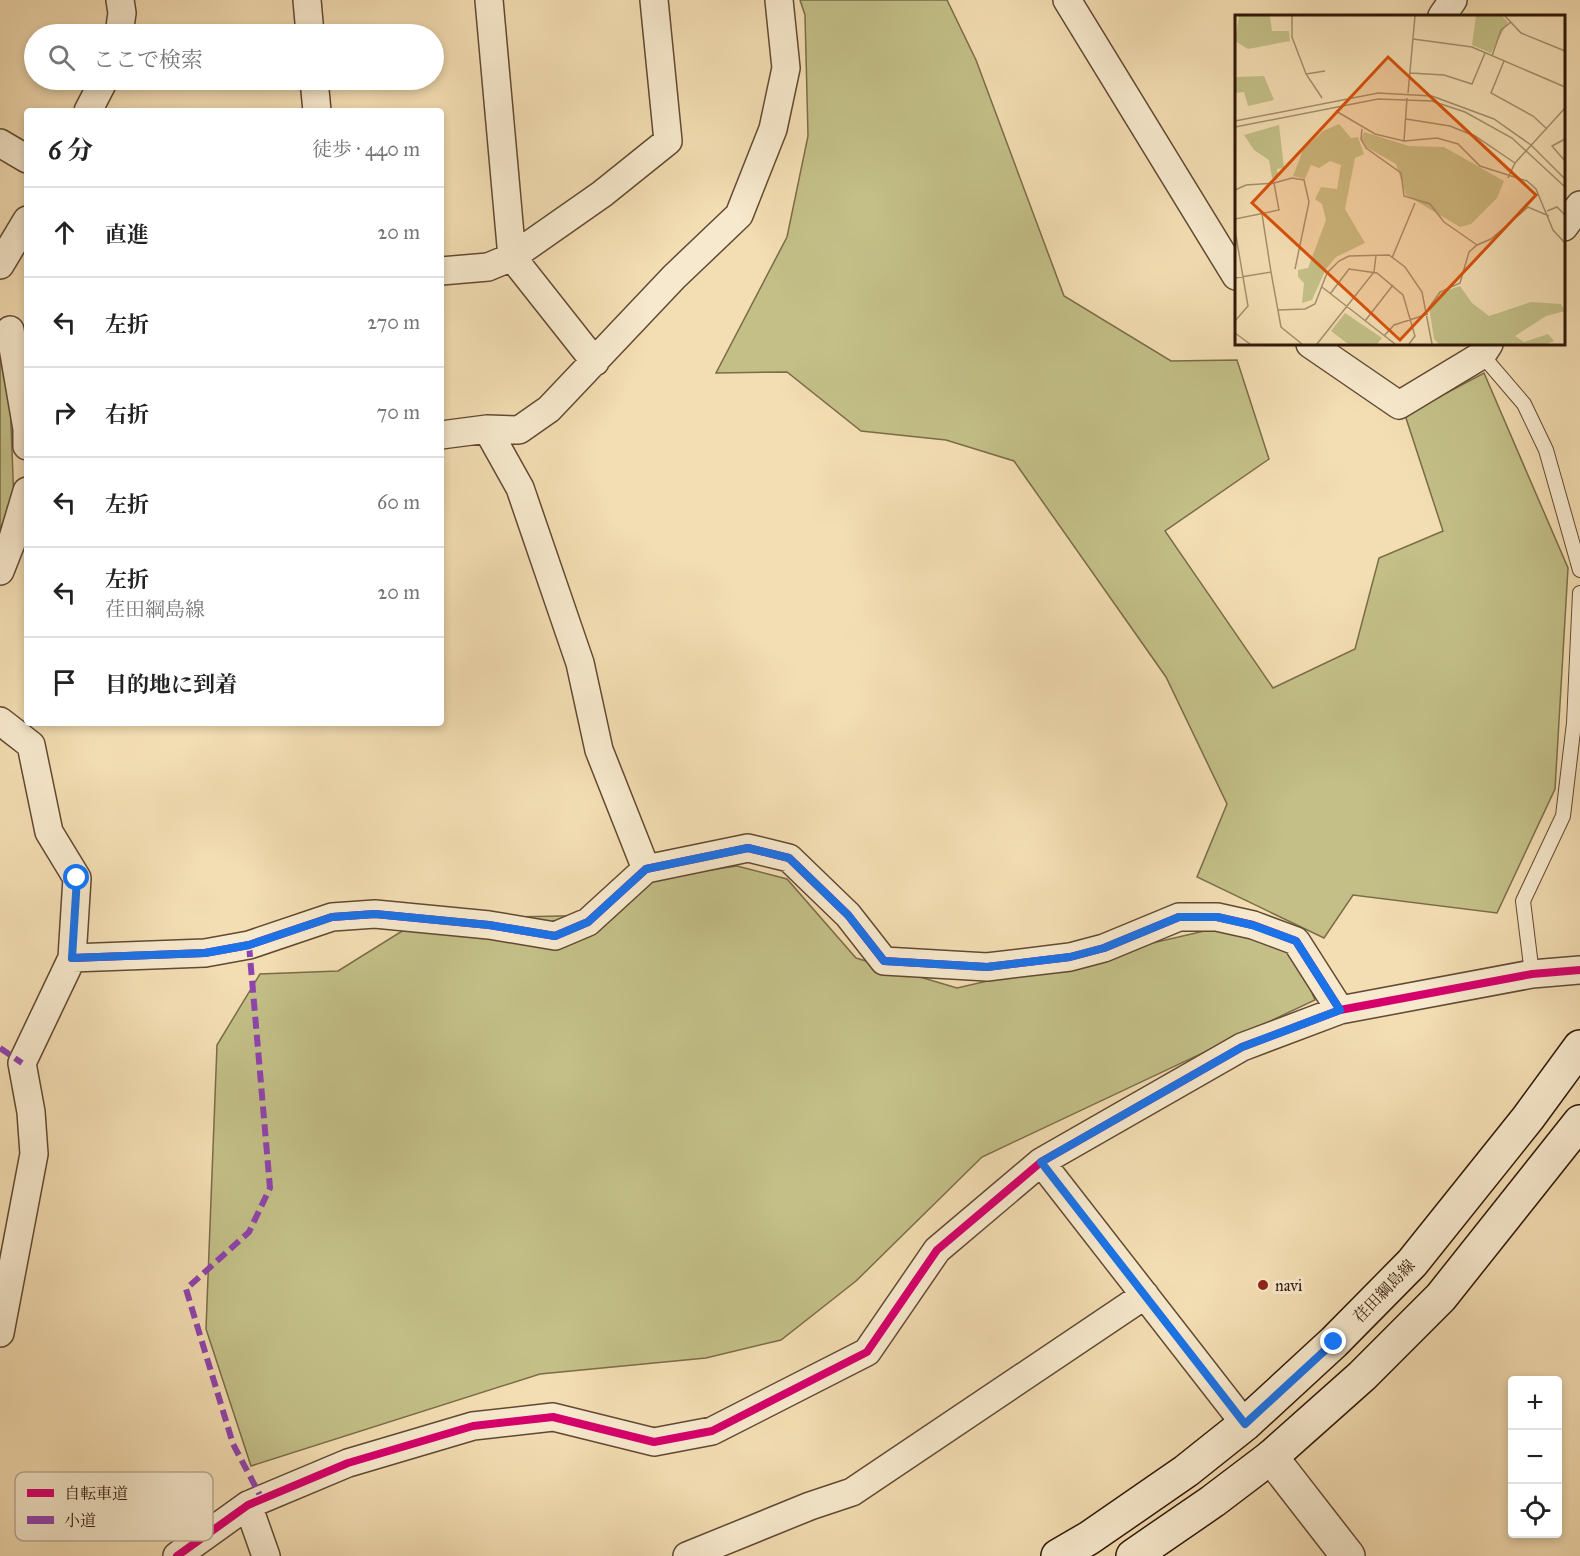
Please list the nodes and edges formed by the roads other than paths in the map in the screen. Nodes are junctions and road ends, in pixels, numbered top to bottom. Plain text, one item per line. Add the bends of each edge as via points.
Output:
1 (120, 0) edge
2 (307, 0) edge
3 (489, 0) edge
4 (654, 0) edge
5 (779, 0) edge
6 (1067, 0) edge
7 (1453, 0) edge
8 (1443, 15) edge
9 (120, 24) edge
10 (309, 24) edge
11 (99, 90) edge
12 (315, 90) edge
13 (90, 108) edge
14 (317, 108) edge
15 (0, 143) edge
16 (24, 157) edge
17 (24, 225) edge
18 (512, 257) junction
19 (0, 265) edge
20 (444, 271) edge
21 (1235, 274) edge
22 (12, 331) edge
23 (1311, 345) edge
24 (1485, 349) edge
25 (595, 362) junction
26 (24, 409) edge
27 (488, 429) junction
28 (444, 435) edge
29 (24, 501) edge
30 (1580, 570) edge
31 (0, 571) edge
32 (1580, 592) edge
33 (0, 721) edge
34 (646, 869) junction
35 (72, 958) junction
36 (1580, 970) edge
37 (1532, 974) junction
38 (1340, 1010) junction
39 (1580, 1047) edge
40 (1580, 1122) edge
41 (1041, 1162) junction
42 (1145, 1295) junction
43 (0, 1333) edge
44 (1245, 1424) junction
45 (1271, 1457) junction
46 (248, 1505) junction
47 (213, 1530) edge
48 (198, 1541) edge
49 (177, 1556) edge
50 (266, 1556) edge
51 (687, 1556) edge
52 (1058, 1556) edge
53 (1133, 1556) edge
54 (1348, 1556) edge

1 - 9 street
2 - 10 street
3 - 18 street
4 - 18 street via 668,141 602,195
5 - 25 street via 786,68 773,129 739,215 674,277
6 - 21 street
7 - 8 street
11 - 13 street
12 - 14 street
15 - 16 street
17 - 19 street
18 - 20 street via 488,267
18 - 25 street
22 - 26 street
23 - 24 street via 1399,405
24 - 30 lane via 1524,404 1546,450
25 - 27 street via 549,409 519,430
27 - 28 street
27 - 34 street via 520,488 580,663 599,750
29 - 31 street
32 - 37 lane via 1574,723 1563,816 1523,901
33 - 35 street via 30,745 49,832 77,878
34 - 35 street via 588,922 555,936 375,914 332,917 249,945 205,953
34 - 38 street via 748,848 789,858 848,915 884,961 987,967 1070,957 1104,948 1179,917 1217,917 1296,941
35 - 43 street via 22,1063 34,1154
36 - 37 street
37 - 38 street
38 - 41 street via 1242,1047
39 - 44 main road, 荏田綱島線 via 1412,1263
40 - 45 main road via 1441,1297 1362,1376
41 - 42 street
41 - 46 street via 937,1250 867,1352 712,1431 654,1442 553,1417 473,1426 348,1463
42 - 44 street
42 - 51 street via 852,1492
44 - 52 main road, 荏田綱島線 via 1186,1471
45 - 53 main road
45 - 54 main road
46 - 47 street
46 - 50 street
48 - 49 street

